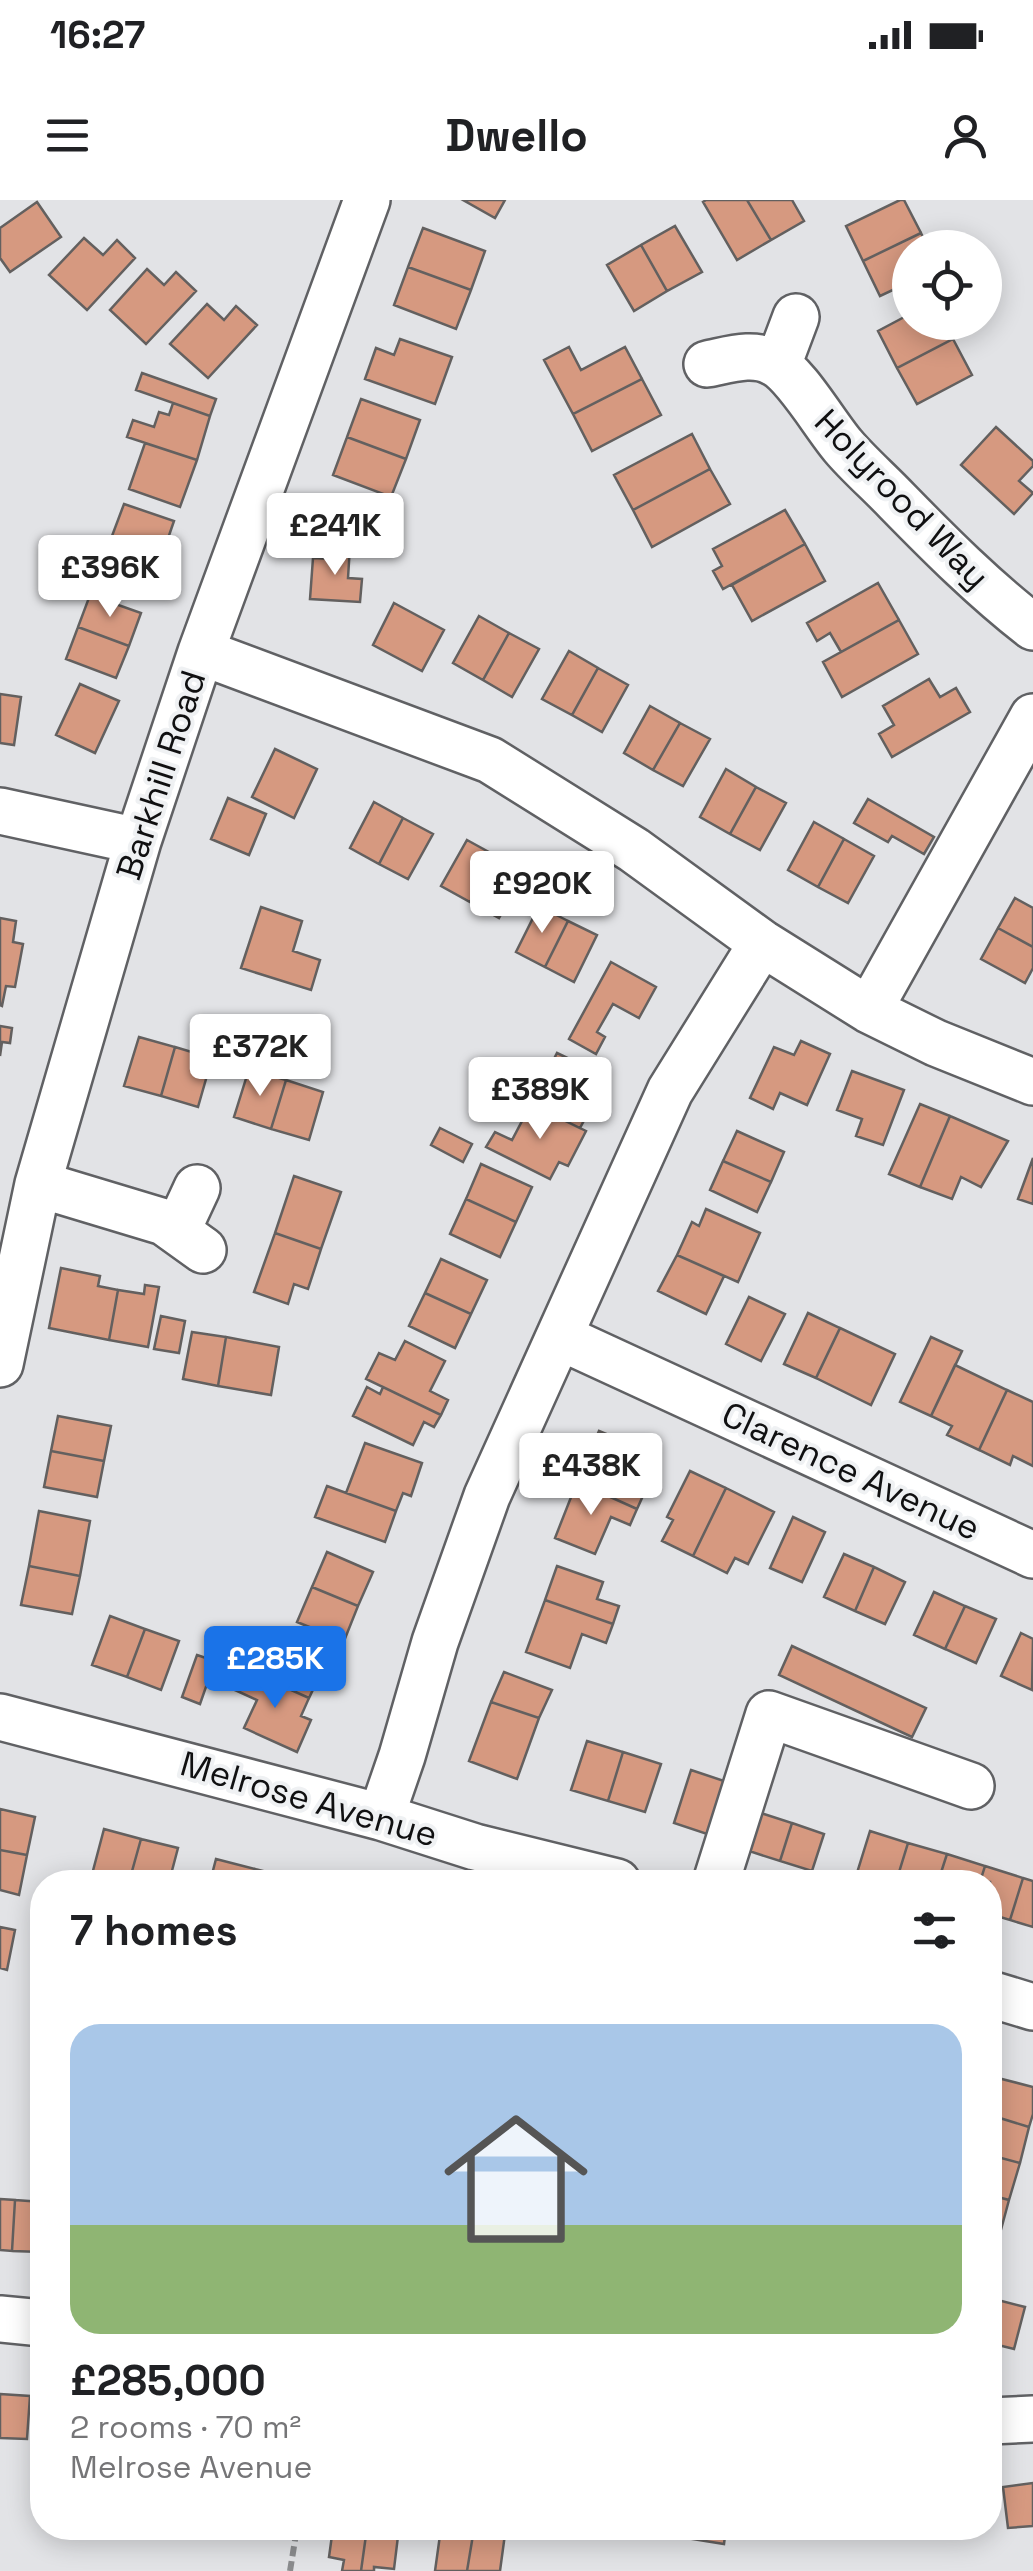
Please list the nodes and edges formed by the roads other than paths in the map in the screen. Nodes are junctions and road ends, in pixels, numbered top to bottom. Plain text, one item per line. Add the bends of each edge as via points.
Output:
1 (367, 200) edge
2 (796, 317) dead end
3 (706, 364) dead end
4 (778, 365) junction
5 (1033, 627) edge
6 (201, 652) junction
7 (1033, 718) edge
8 (0, 811) edge
9 (138, 840) junction
10 (762, 943) junction
11 (869, 1010) junction
12 (1033, 1082) edge
13 (38, 1184) junction
14 (197, 1188) dead end
15 (560, 1336) junction
16 (0, 1364) edge
17 (1033, 1555) edge
18 (0, 1716) edge
19 (971, 1786) dead end
20 (382, 1817) junction
21 (470, 1865) edge
22 (513, 1870) edge
23 (720, 1870) edge
24 (1002, 1997) edge
25 (1033, 2006) edge
26 (0, 2319) edge
27 (30, 2322) edge
28 (1002, 2420) edge
29 (1033, 2420) edge

1 - 6 street, Barkhill Road
2 - 4 street
3 - 4 street via 749,357
4 - 5 street, Holyrood Way via 844,448
6 - 9 street, Barkhill Road
6 - 10 street via 490,760 634,850
7 - 11 street
8 - 9 street
9 - 13 street, Barkhill Road
10 - 11 street
10 - 15 street via 670,1091
11 - 12 street
13 - 14 street via 164,1222 190,1240
13 - 16 street, Barkhill Road
15 - 17 street, Clarence Avenue
15 - 20 street via 487,1496
18 - 20 street, Melrose Avenue
19 - 23 street via 769,1714
20 - 21 street, Melrose Avenue
21 - 22 street, Melrose Avenue
24 - 25 street
26 - 27 street
28 - 29 street

